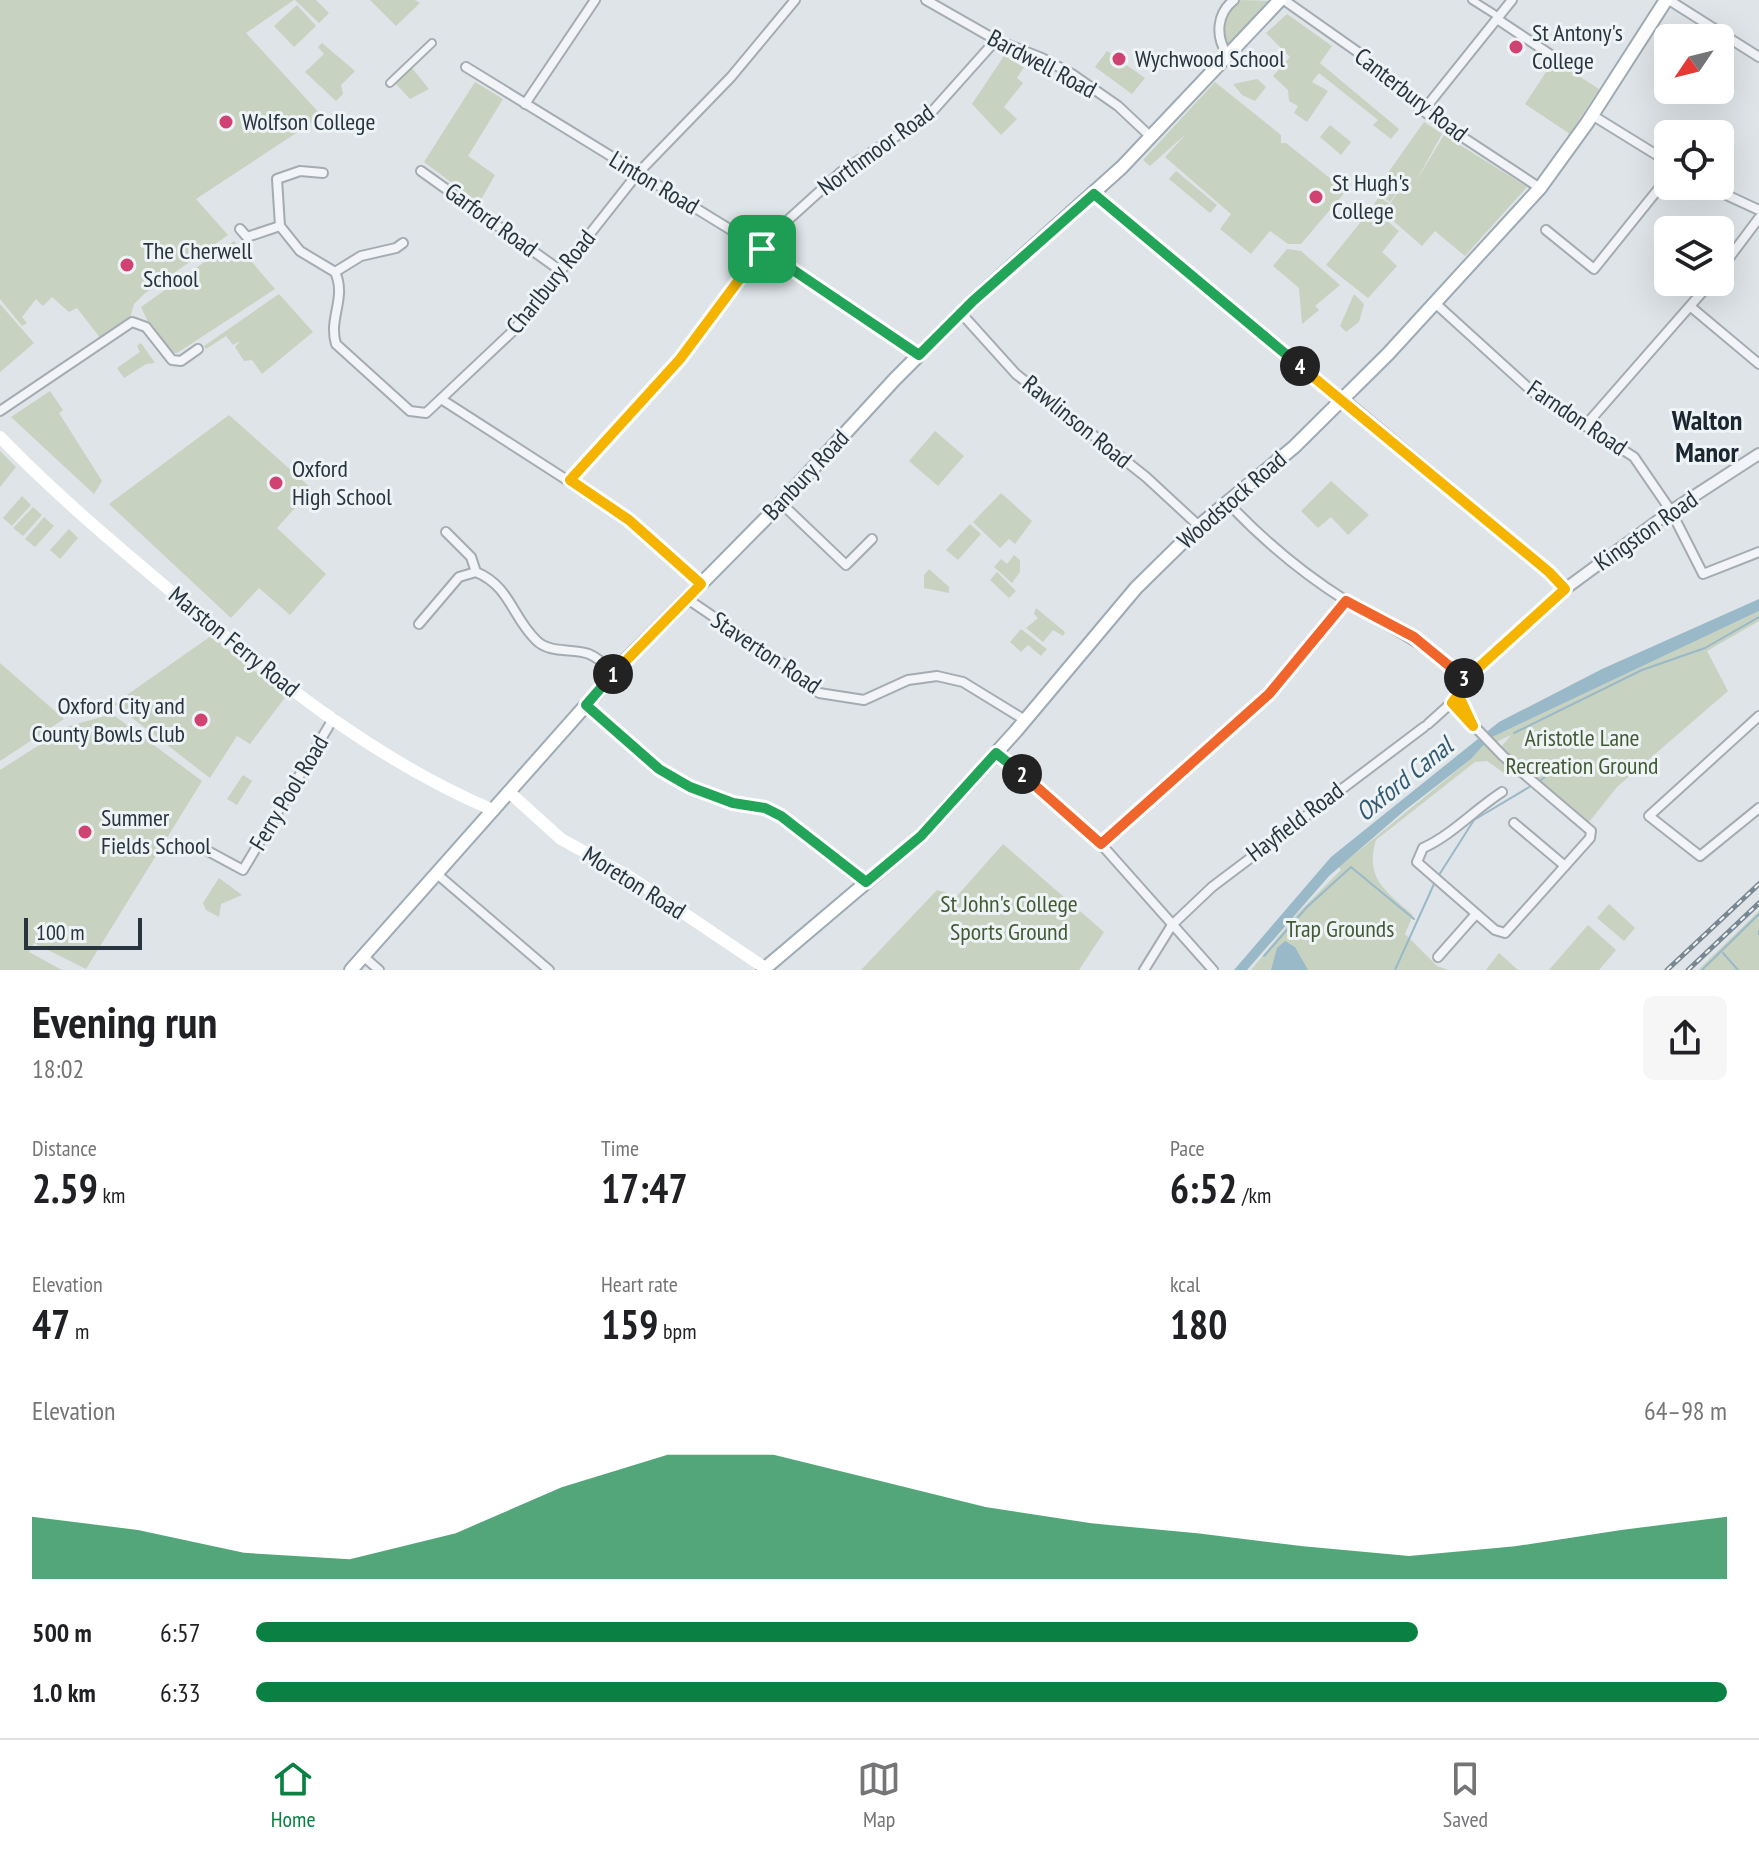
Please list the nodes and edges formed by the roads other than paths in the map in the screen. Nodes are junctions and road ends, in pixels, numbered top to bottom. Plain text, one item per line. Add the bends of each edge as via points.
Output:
1 (595, 0) edge
2 (795, 0) edge
3 (926, 0) edge
4 (1214, 0) edge
5 (1234, 0) edge
6 (1279, 0) edge
7 (1472, 0) edge
8 (1512, 0) edge
9 (1667, 0) edge
10 (1226, 7) junction
11 (1498, 18) junction
12 (996, 40) junction
13 (432, 43) dead end
14 (1227, 54) junction
15 (1759, 57) edge
16 (1563, 63) dead end
17 (466, 67) dead end
18 (390, 83) dead end
19 (525, 104) junction
20 (1423, 111) junction
21 (1592, 115) junction
22 (1151, 137) junction
23 (1654, 153) edge
24 (421, 171) dead end
25 (323, 173) dead end
26 (638, 173) junction
27 (1540, 188) junction
28 (1094, 194) junction
29 (1654, 194) edge
30 (1734, 198) edge
31 (1759, 210) edge
32 (1759, 218) edge
33 (280, 226) junction
34 (240, 229) dead end
35 (1546, 230) dead end
36 (403, 243) dead end
37 (762, 249) junction
38 (1734, 251) edge
39 (561, 271) junction
40 (335, 272) junction
41 (1700, 296) edge
42 (1435, 303) junction
43 (1691, 307) junction
44 (961, 313) junction
45 (198, 349) dead end
46 (919, 355) junction
47 (1759, 364) edge
48 (441, 399) junction
49 (1344, 400) junction
50 (0, 411) edge
51 (1585, 426) junction
52 (0, 437) edge
53 (1759, 454) edge
54 (570, 480) junction
55 (1227, 502) junction
56 (781, 503) junction
57 (1671, 511) junction
58 (1199, 526) junction
59 (446, 532) dead end
60 (872, 539) dead end
61 (1759, 552) edge
62 (476, 572) junction
63 (701, 584) junction
64 (1565, 589) junction
65 (686, 598) junction
66 (1346, 601) junction
67 (419, 624) dead end
68 (614, 673) junction
69 (1465, 678) junction
70 (1456, 699) junction
71 (586, 705) junction
72 (1759, 716) edge
73 (333, 719) junction
74 (1025, 720) junction
75 (996, 753) junction
76 (509, 792) junction
77 (1502, 792) dead end
78 (1759, 808) edge
79 (493, 810) junction
80 (1514, 823) dead end
81 (1101, 844) junction
82 (206, 850) dead end
83 (1565, 866) junction
84 (437, 874) junction
85 (866, 882) junction
86 (1476, 914) junction
87 (1172, 925) junction
88 (363, 956) junction
89 (1438, 957) dead end
90 (764, 969) edge
91 (1211, 969) edge
92 (351, 970) edge
93 (379, 970) edge
94 (549, 970) edge
95 (1144, 970) edge

1 - 19 street
2 - 26 street, Charlbury Road via 731,77
3 - 12 street, Bardwell Road
4 - 10 street
5 - 10 street
6 - 14 main road, Banbury Road
6 - 20 street, Canterbury Road via 1362,55
7 - 11 street
8 - 11 street
9 - 15 street
9 - 21 main road, Woodstock Road
10 - 14 street via 1219,32
11 - 16 street
11 - 20 street
12 - 22 street, Bardwell Road via 1072,74
12 - 37 street, Northmoor Road via 929,115 811,197
13 - 18 street
14 - 22 main road, Banbury Road
17 - 19 street, Linton Road
19 - 26 street, Linton Road
20 - 27 street, Canterbury Road
21 - 23 street
21 - 27 main road, Woodstock Road
22 - 28 main road, Banbury Road
24 - 39 street, Garford Road
25 - 33 street via 300,171 277,179
26 - 37 street, Linton Road
26 - 39 street, Charlbury Road
27 - 42 main road, Woodstock Road
28 - 44 main road, Banbury Road
28 - 49 street
29 - 35 street via 1594,269
30 - 31 street
32 - 38 street
33 - 34 street via 245,240
33 - 40 street via 300,251
36 - 40 street via 361,256
37 - 46 street, Linton Road
37 - 54 street, Northmoor Road via 680,359
39 - 48 street, Charlbury Road via 514,330
40 - 48 street, Charlbury Road via 341,296 333,334 343,353 410,411 426,413
41 - 43 street
42 - 49 main road, Woodstock Road
42 - 51 street, Farndon Road via 1534,393
43 - 47 street
43 - 51 street
44 - 46 main road, Banbury Road
44 - 58 street, Rawlinson Road via 1016,374
45 - 50 street via 181,361 172,360 146,327 132,322
46 - 56 main road, Banbury Road
48 - 54 street
49 - 55 main road, Woodstock Road
49 - 64 street
51 - 57 street, Farndon Road via 1634,457
52 - 73 main road, Marston Ferry Road via 204,620
53 - 57 street, Kingston Road
54 - 63 street via 629,520
55 - 58 main road, Woodstock Road
55 - 66 street via 1286,557
56 - 60 street via 846,565
56 - 63 main road, Banbury Road
57 - 61 street, Farndon Road via 1703,574
57 - 64 street, Kingston Road
58 - 74 main road, Woodstock Road via 1136,588
59 - 62 street via 471,557
62 - 67 street via 459,577
62 - 68 street via 491,578 511,599 537,642 588,653
63 - 65 main road, Banbury Road
64 - 69 street, Kingston Road
65 - 68 main road, Banbury Road
65 - 74 street, Staverton Road via 819,693 864,700 908,680 937,676 963,682
66 - 69 street via 1414,637
66 - 81 street via 1269,694
68 - 71 main road, Banbury Road
69 - 70 street, Hayfield Road
70 - 83 street via 1492,745 1591,831
70 - 87 street, Hayfield Road via 1235,867
71 - 76 main road, Banbury Road
71 - 85 street via 659,769 690,787 781,816
72 - 78 street via 1649,816 1700,856
73 - 79 main road, Marston Ferry Road
73 - 82 street, Ferry Pool Road via 243,870
74 - 75 main road, Woodstock Road
75 - 81 street
75 - 85 main road, Woodstock Road via 921,836
76 - 79 main road, Banbury Road
76 - 90 main road, Moreton Road via 561,839 630,877
77 - 86 street via 1423,848 1417,862
79 - 84 main road, Banbury Road
80 - 83 street
81 - 87 street
83 - 86 street via 1505,933
84 - 88 main road, Banbury Road
84 - 94 street
85 - 90 main road, Woodstock Road
86 - 89 street
87 - 91 street
87 - 95 street, Hayfield Road
88 - 92 main road, Banbury Road
88 - 93 street

